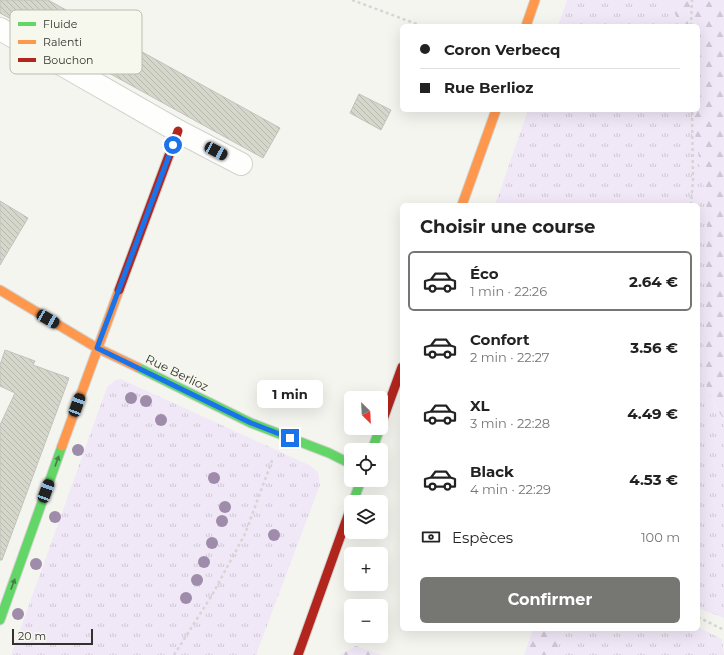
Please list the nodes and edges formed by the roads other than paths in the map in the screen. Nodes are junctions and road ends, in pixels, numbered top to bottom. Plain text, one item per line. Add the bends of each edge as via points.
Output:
1 (535, 0) edge
2 (527, 24) edge
3 (0, 29) edge
4 (10, 35) edge
5 (79, 74) edge
6 (495, 112) edge
7 (178, 131) junction
8 (241, 164) dead end
9 (463, 203) edge
10 (0, 290) edge
11 (97, 348) junction
12 (400, 373) edge
13 (388, 406) edge
14 (344, 460) edge
15 (344, 527) edge
16 (0, 620) edge
17 (298, 655) edge

1 - 2 street
3 - 4 street
5 - 7 street
6 - 9 street
7 - 8 street
7 - 11 street
10 - 11 street, Rue Berlioz
11 - 14 street, Rue Berlioz via 251,423
16 -> 11 street
12 - 13 street
15 - 17 street

